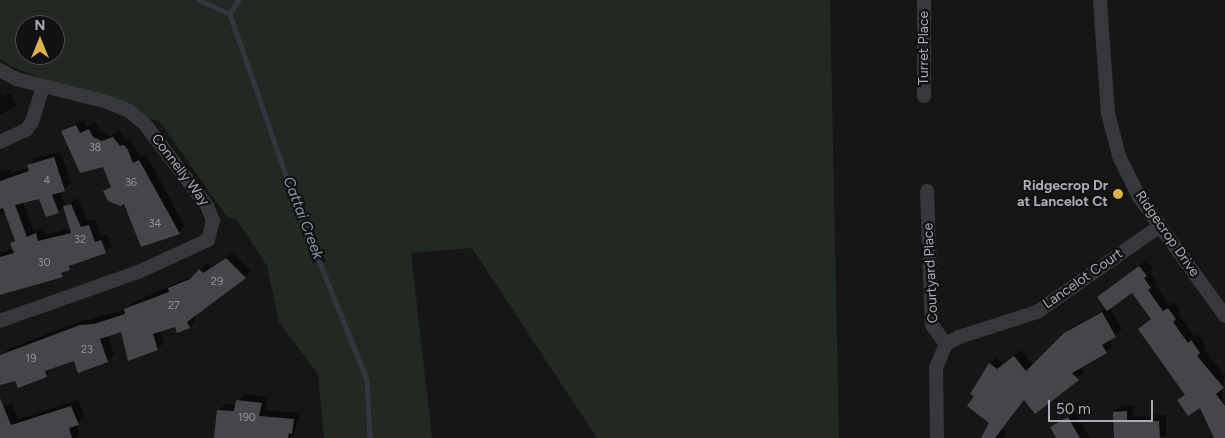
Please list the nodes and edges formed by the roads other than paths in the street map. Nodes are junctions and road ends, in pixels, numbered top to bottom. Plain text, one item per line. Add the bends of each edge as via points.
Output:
1 (924, 0) edge
2 (1100, 0) edge
3 (0, 70) edge
4 (43, 86) junction
5 (924, 96) dead end
6 (0, 142) edge
7 (927, 192) dead end
8 (1160, 226) junction
9 (1225, 316) edge
10 (0, 321) edge
11 (946, 344) junction
12 (936, 438) edge

1 - 5 street, Turret Place
2 - 8 street, Ridgecrop Drive via 1108,113 1119,156 1139,197
3 - 4 street, Connelly Way
4 - 6 street via 32,122 26,130
4 - 10 street, Connelly Way via 107,102 129,111 144,123 207,206 213,229 208,240 138,272
7 - 11 street, Courtyard Place via 932,325
8 - 9 street, Ridgecrop Drive
8 - 11 street, Lancelot Court via 1037,312
11 - 12 street via 936,367

